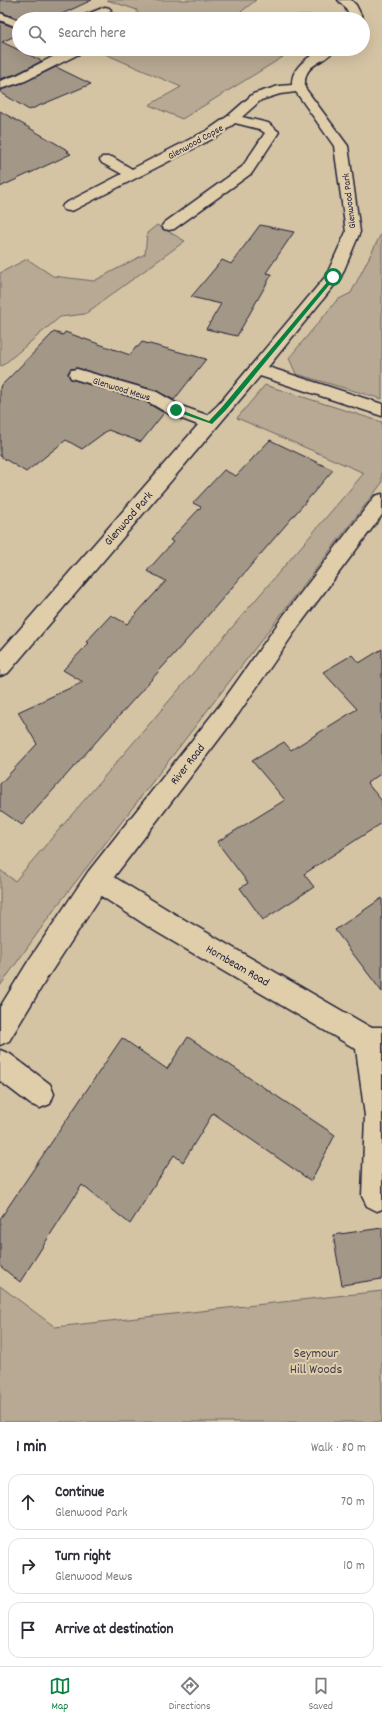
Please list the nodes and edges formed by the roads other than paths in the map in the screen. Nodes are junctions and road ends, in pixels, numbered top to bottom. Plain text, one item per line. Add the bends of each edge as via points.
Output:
1 (344, 0) edge
2 (105, 10) dead end
3 (101, 12) edge
4 (353, 12) edge
5 (0, 16) edge
6 (12, 21) edge
7 (65, 56) edge
8 (320, 56) edge
9 (0, 86) edge
10 (299, 88) junction
11 (233, 119) junction
12 (107, 160) dead end
13 (133, 175) junction
14 (69, 207) dead end
15 (169, 226) dead end
16 (257, 369) junction
17 (77, 374) dead end
18 (382, 410) edge
19 (210, 423) junction
20 (382, 501) edge
21 (0, 666) edge
22 (97, 880) junction
23 (0, 1032) edge
24 (375, 1041) edge
25 (0, 1064) edge
26 (40, 1094) dead end
27 (377, 1196) dead end

1 - 4 street
2 - 3 street
5 - 6 street
7 - 9 street
8 - 10 street via 306,66 298,77
10 - 11 street, Glenwood Copse via 279,90 257,97
10 - 16 street, Glenwood Park via 341,146 353,232 333,277
11 - 13 street, Glenwood Copse via 213,133
11 - 15 street via 263,126 272,132 247,170
12 - 13 street
13 - 14 street, Glenwood Copse
16 - 18 street
16 - 19 street, Glenwood Park
17 - 19 street, Glenwood Mews via 151,396 176,410
19 - 21 street, Glenwood Park
20 - 22 street, River Road via 291,621 231,707
22 - 23 street, River Road
22 - 24 street, Hornbeam Road via 164,922
24 - 27 street via 379,1116
25 - 26 street

